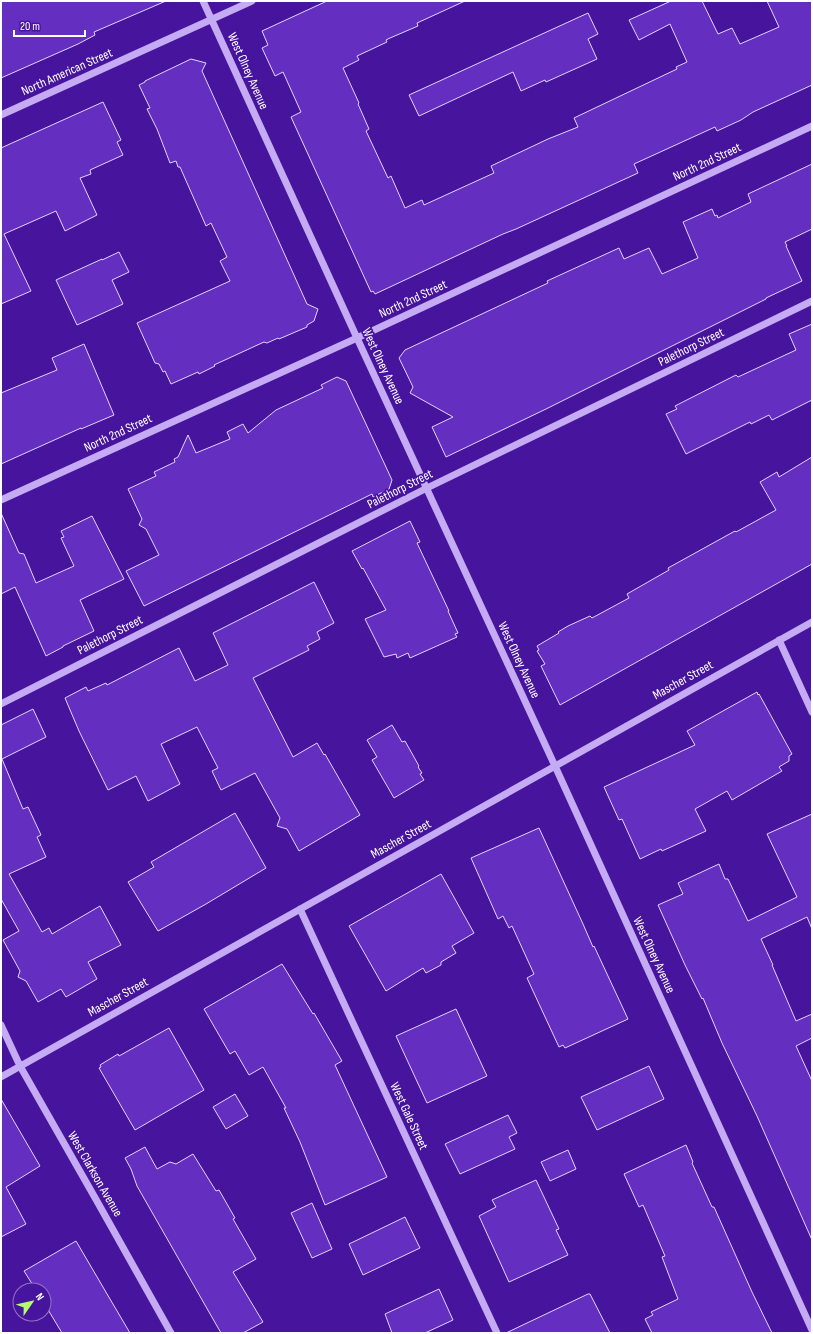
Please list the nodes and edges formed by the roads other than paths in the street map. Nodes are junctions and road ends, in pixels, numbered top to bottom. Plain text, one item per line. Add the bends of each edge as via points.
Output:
1 (203, 1) edge
2 (252, 1) edge
3 (212, 19) junction
4 (1, 114) edge
5 (812, 126) edge
6 (812, 301) edge
7 (357, 338) junction
8 (427, 488) junction
9 (1, 500) edge
10 (812, 622) edge
11 (779, 640) junction
12 (1, 704) edge
13 (812, 712) edge
14 (555, 766) junction
15 (300, 909) junction
16 (1, 1025) edge
17 (20, 1066) junction
18 (1, 1077) edge
19 (812, 1330) edge
20 (171, 1333) edge
21 (496, 1333) edge

1 - 3 street, West Olney Avenue
2 - 3 street, North American Street
3 - 4 street, North American Street
3 - 7 street, West Olney Avenue
5 - 7 street, North 2nd Street
6 - 8 street, Palethorp Street
7 - 8 street, West Olney Avenue
7 - 9 street, North 2nd Street
8 - 12 street, Palethorp Street
8 - 14 street, West Olney Avenue
10 - 11 street, Mascher Street
11 - 13 street
11 - 14 street, Mascher Street
14 - 15 street, Mascher Street
14 - 19 street, West Olney Avenue
15 - 17 street, Mascher Street
15 - 21 street, West Gale Street
16 - 17 street, West Clarkson Avenue
17 - 18 street, Mascher Street
17 - 20 street, West Clarkson Avenue

